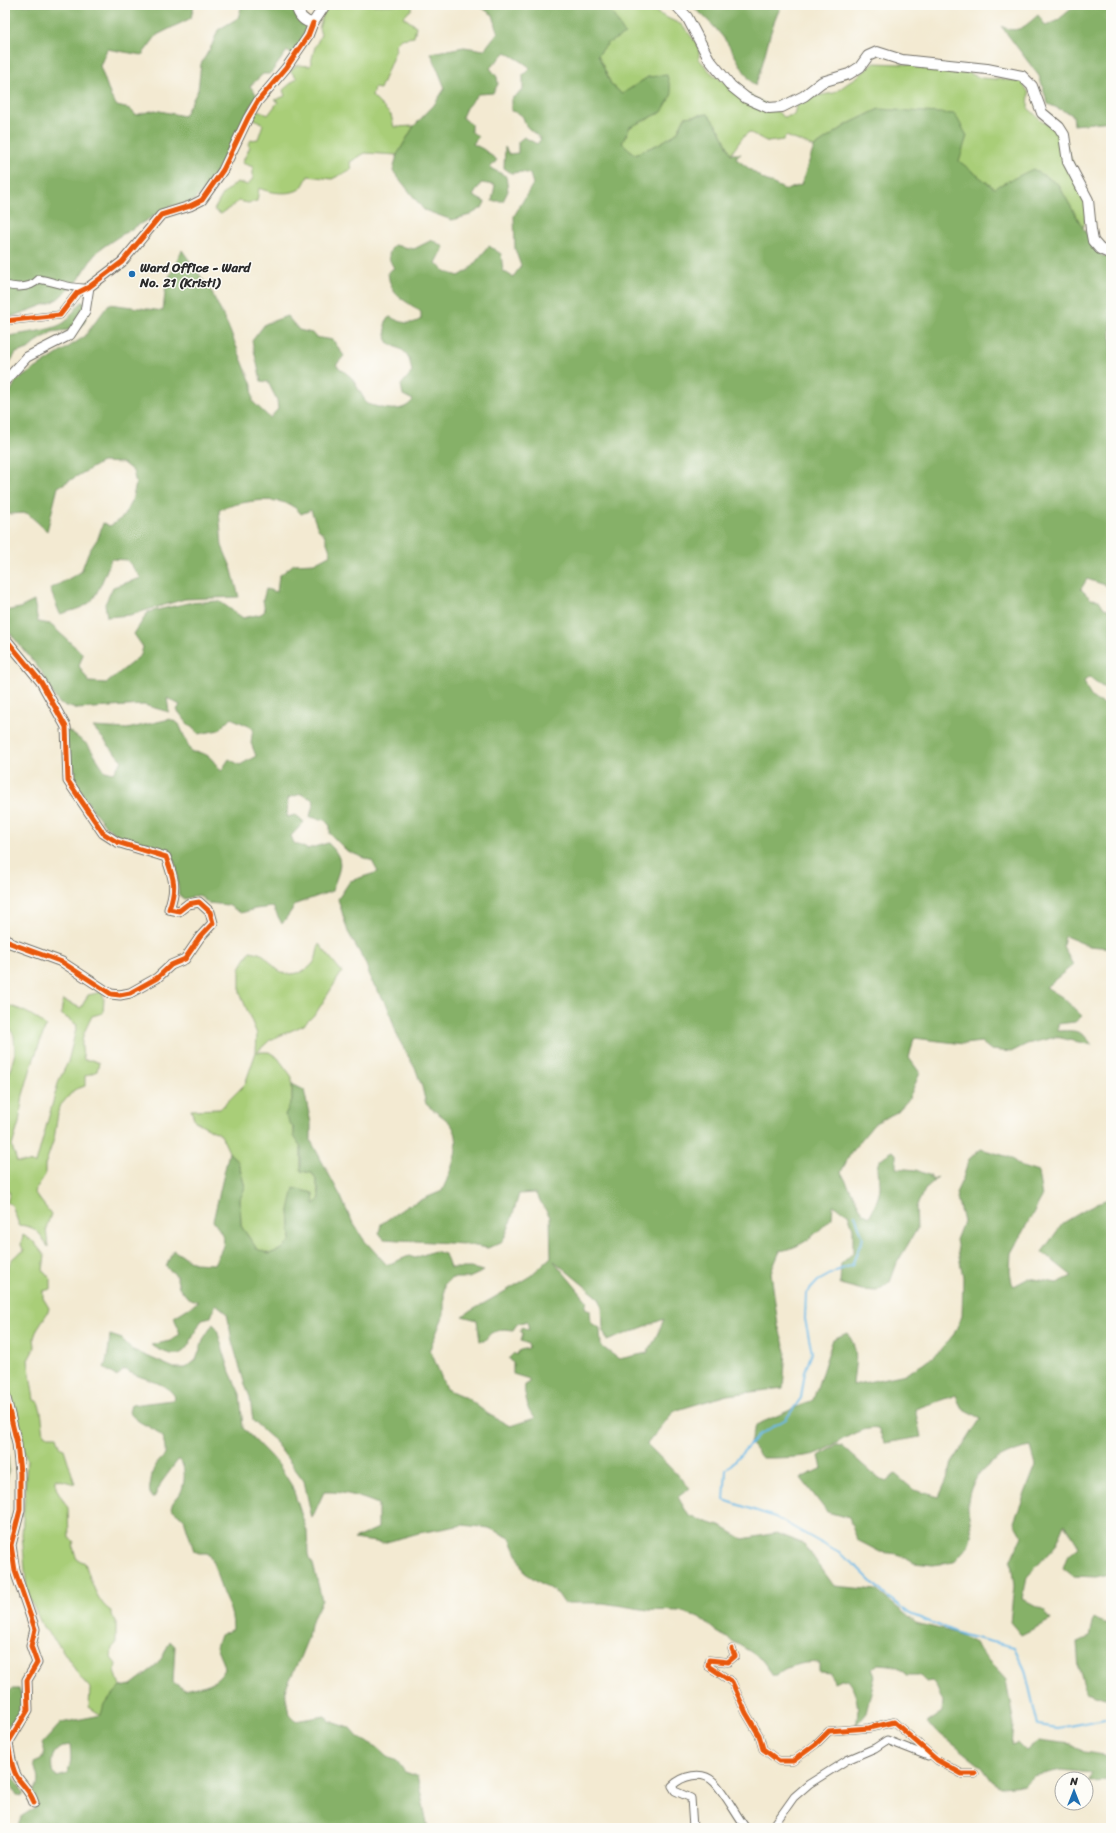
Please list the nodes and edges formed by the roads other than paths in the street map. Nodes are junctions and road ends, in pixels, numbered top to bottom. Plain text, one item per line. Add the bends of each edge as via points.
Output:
1 (296, 5) edge
2 (325, 5) edge
3 (676, 5) edge
4 (313, 23) junction
5 (1111, 254) edge
6 (5, 285) edge
7 (86, 287) junction
8 (5, 321) edge
9 (5, 381) edge
10 (5, 638) edge
11 (5, 938) edge
12 (5, 1394) edge
13 (732, 1650) dead end
14 (937, 1760) junction
15 (976, 1774) dead end
16 (34, 1803) dead end
17 (693, 1828) edge
18 (746, 1828) edge
19 (772, 1828) edge

1 - 4 main road via 302,17
2 - 4 main road
3 - 5 main road via 687,17 709,59 731,86 746,98 769,108 782,107 804,96 822,82 850,74 860,67 868,56 877,52 902,60 987,68 1022,76 1032,86 1042,113 1064,135 1068,162 1088,200 1090,230 1094,241 1100,249
4 - 7 street via 308,36 286,68 258,101 223,170 202,200 161,215 122,262
6 - 7 street via 22,287 39,279 56,282 69,288
7 - 8 street via 77,292 60,315
7 - 9 street via 85,312 70,335 28,357
10 - 11 street via 41,682 66,727 68,781 103,833 117,842 166,857 175,892 169,909 179,911 188,904 199,902 210,912 213,923 185,959 171,965 157,978 130,993 120,995 110,994 62,962 10,943
12 - 16 street via 17,1443 20,1473 20,1510 11,1545 15,1571 35,1629 31,1646 37,1664 28,1680 28,1710 8,1743 17,1777 30,1792
13 - 14 street via 735,1656 728,1662 709,1660 708,1666 732,1682 759,1735 763,1750 779,1761 793,1761 829,1731 869,1728 894,1722
14 - 15 street via 962,1774
14 - 19 street via 887,1740 847,1760 809,1784 794,1797
17 - 18 street via 691,1798 675,1791 672,1786 678,1779 688,1776 703,1776 713,1781

